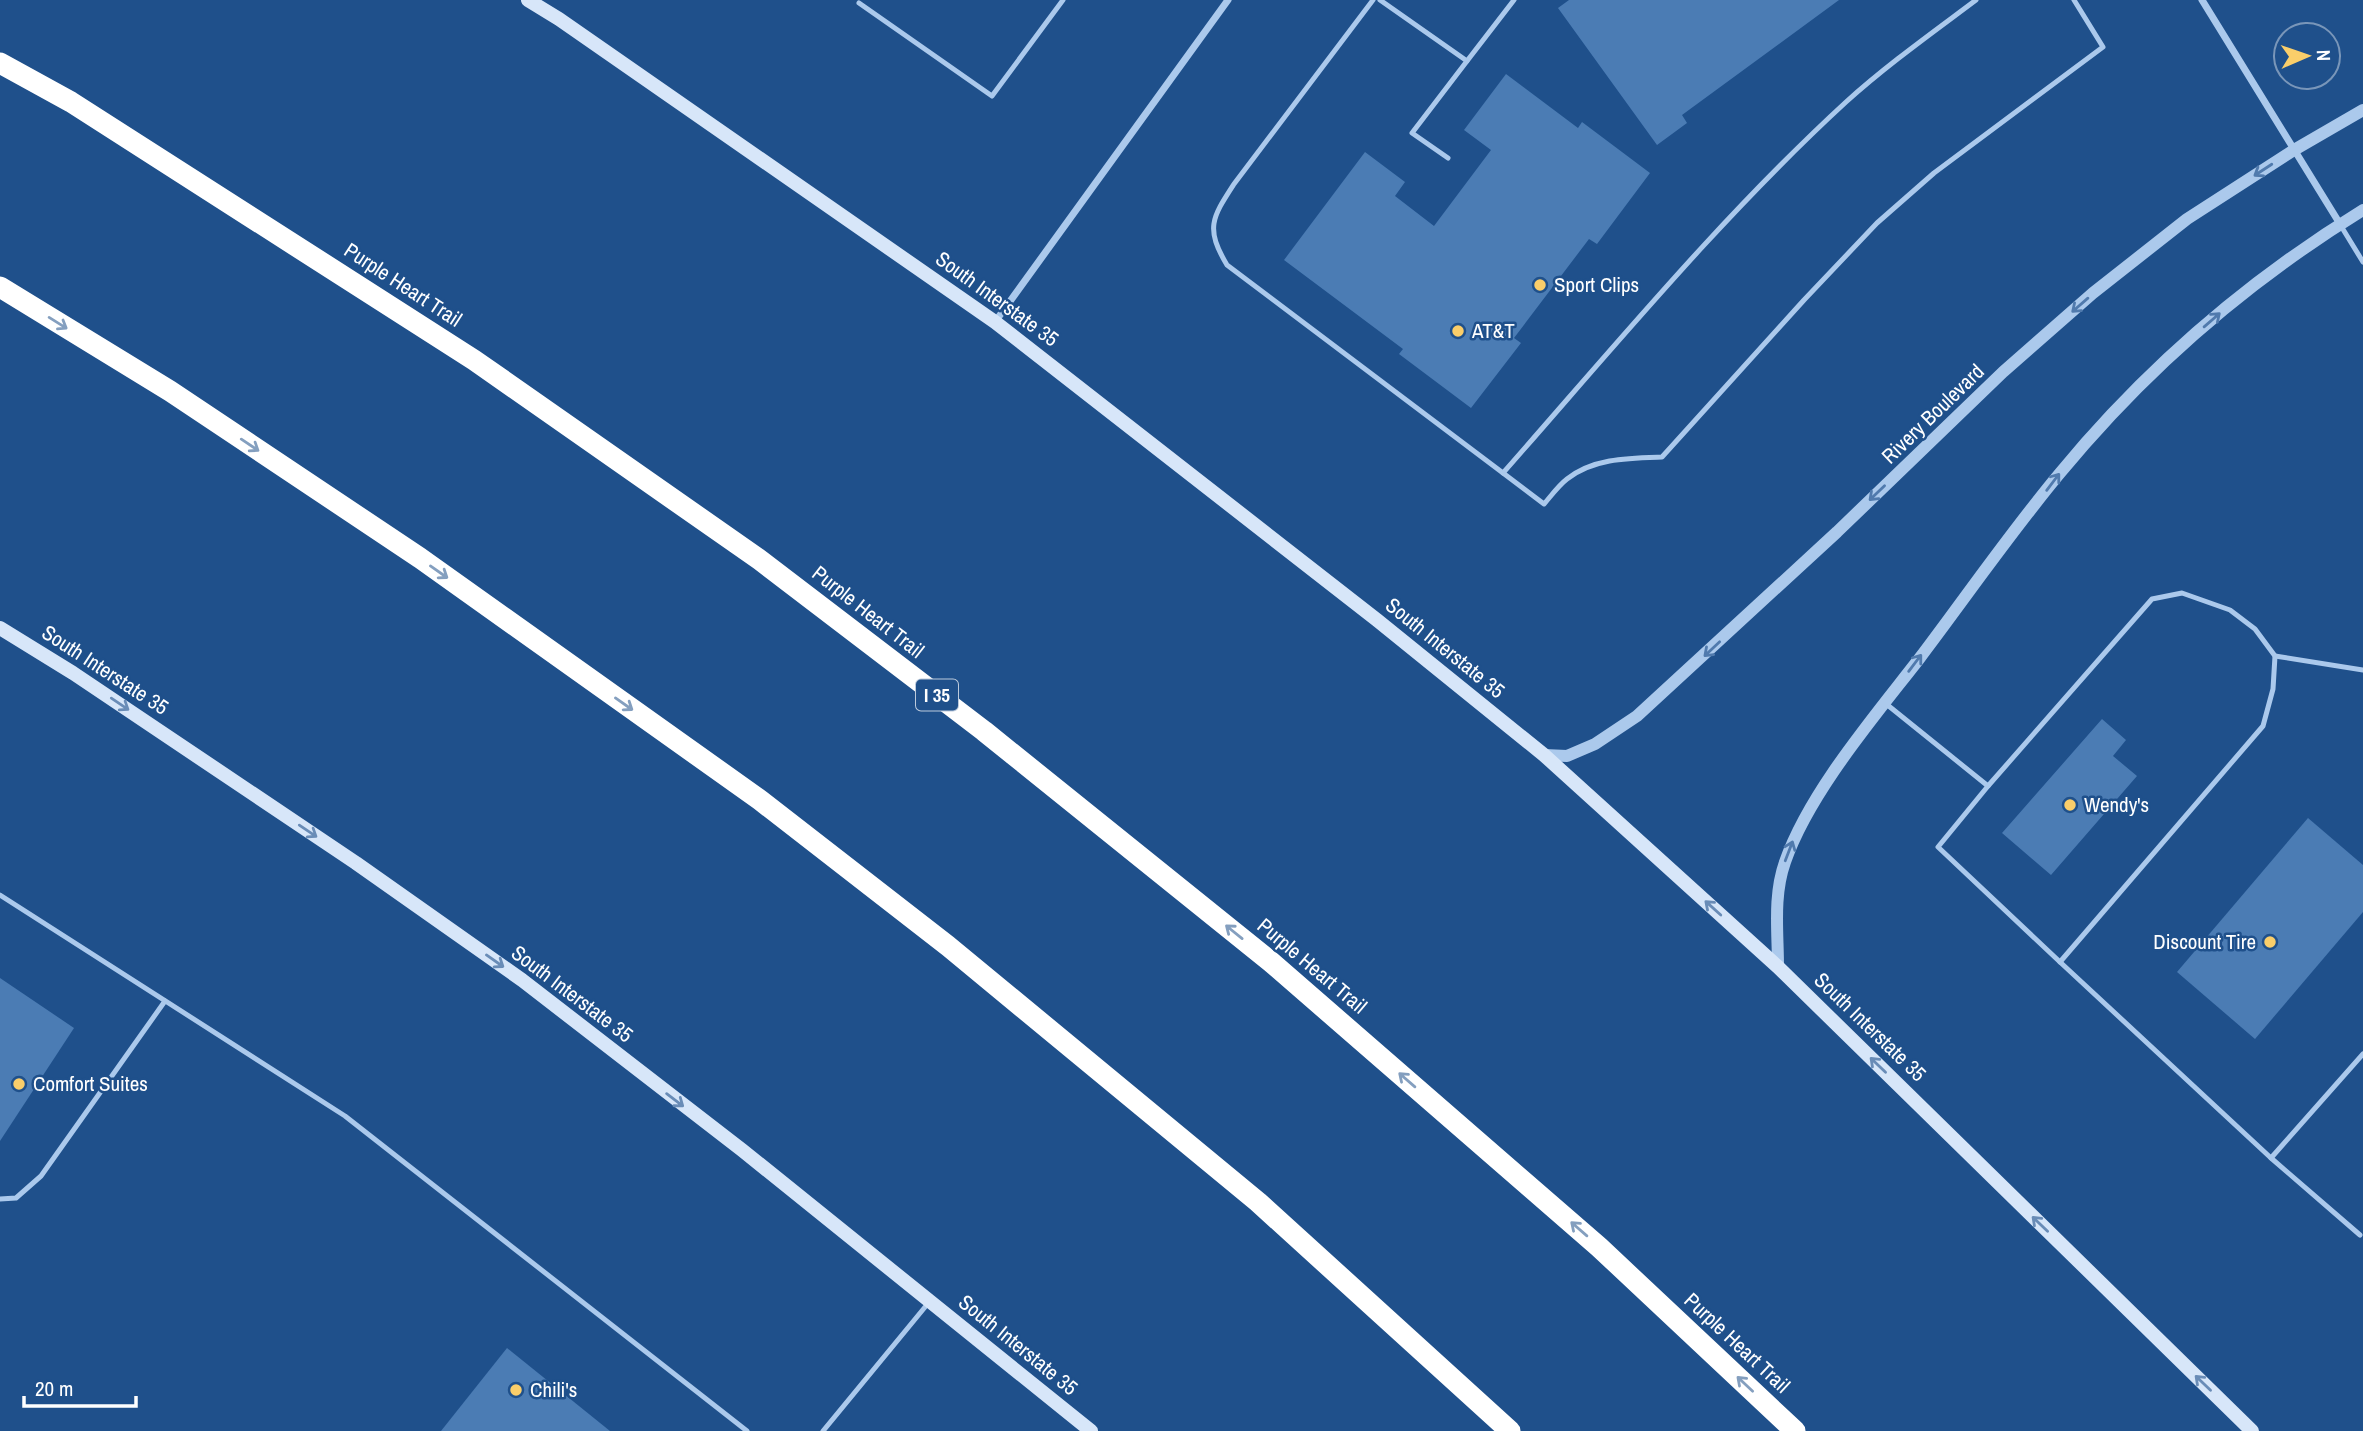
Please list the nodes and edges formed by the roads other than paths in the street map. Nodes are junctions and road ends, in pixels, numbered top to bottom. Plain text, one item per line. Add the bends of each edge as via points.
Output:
1 (528, 0) edge
2 (1063, 0) edge
3 (1228, 0) edge
4 (1373, 0) edge
5 (1380, 0) edge
6 (1514, 0) edge
7 (1976, 0) edge
8 (2074, 0) edge
9 (2202, 0) edge
10 (859, 3) dead end
11 (1467, 61) junction
12 (0, 63) edge
13 (2363, 110) edge
14 (2294, 150) junction
15 (1448, 158) dead end
16 (2363, 210) edge
17 (2340, 224) junction
18 (2363, 262) edge
19 (0, 287) edge
20 (995, 322) junction
21 (1503, 473) junction
22 (0, 628) edge
23 (2275, 656) junction
24 (2363, 670) edge
25 (1885, 703) junction
26 (1544, 755) junction
27 (1988, 786) junction
28 (0, 895) edge
29 (2060, 962) junction
30 (1778, 967) junction
31 (164, 1001) junction
32 (2363, 1054) edge
33 (2271, 1158) junction
34 (0, 1199) edge
35 (2362, 1235) edge
36 (930, 1301) junction
37 (747, 1431) edge
38 (823, 1431) edge
39 (1091, 1431) edge
40 (1510, 1431) edge
41 (1795, 1431) edge
42 (2252, 1431) edge

1 - 20 main road, South Interstate 35
2 - 10 lane via 992,96
3 - 20 street
4 - 21 lane via 1234,184 1215,214 1214,243 1227,265
5 - 11 lane
6 - 11 lane
7 - 21 lane via 1892,63 1752,193
8 - 21 lane via 2103,47 1934,173 1877,223 1662,457 1586,466 1565,480 1544,504
9 - 14 street
11 - 15 lane via 1412,134
41 -> 12 highway, Purple Heart Trail / I 35 via 1599,1247 1271,962 782,576 474,360 71,102
13 - 14 street, Rivery Boulevard
14 - 17 street
14 -> 26 street, Rivery Boulevard via 2187,219 2093,293 1637,716 1567,756
16 - 17 street
17 - 18 lane
25 -> 17 street via 2060,473 2122,404 2242,294
19 -> 40 highway via 170,391 420,558 760,800 948,946 1258,1202
20 - 26 main road, South Interstate 35
22 -> 36 main road, South Interstate 35 via 345,855 522,980
23 - 24 lane
23 - 27 lane via 2255,629 2230,611 2182,593 2152,599
23 - 29 lane via 2273,689 2263,726
25 - 27 lane
30 -> 25 street via 1777,896 1796,833
30 -> 26 main road, South Interstate 35
27 - 29 lane via 1938,847
28 - 31 lane
29 - 33 lane
42 -> 30 main road, South Interstate 35
31 - 34 lane via 41,1176 16,1198
31 - 37 lane via 345,1116
32 - 33 lane
33 - 35 lane
36 - 38 lane
36 - 39 main road, South Interstate 35

